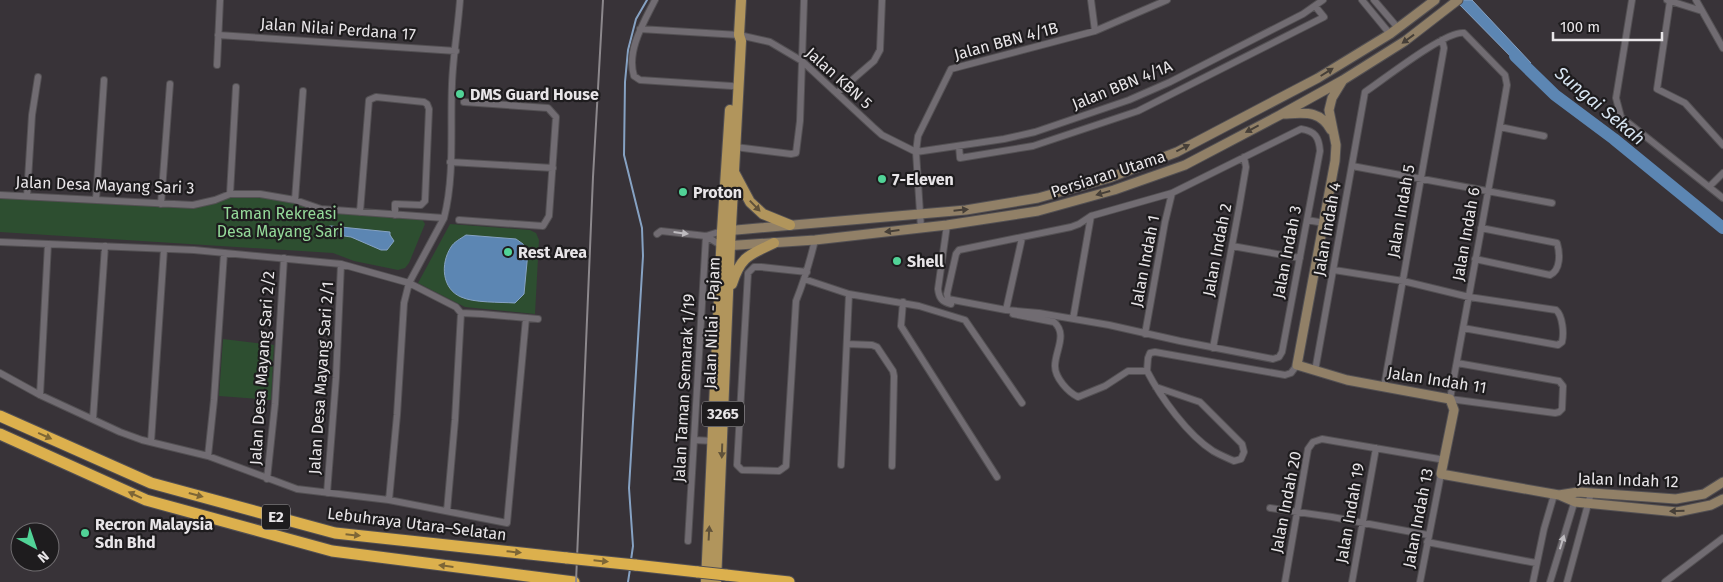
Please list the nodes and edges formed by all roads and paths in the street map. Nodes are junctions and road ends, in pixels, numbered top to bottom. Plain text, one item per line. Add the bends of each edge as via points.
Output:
1 (220, 0) edge
2 (460, 0) edge
3 (655, 0) edge
4 (740, 0) edge
5 (804, 0) edge
6 (882, 0) edge
7 (1091, 0) edge
8 (1168, 0) edge
9 (1323, 0) edge
10 (1362, 0) edge
11 (1374, 0) edge
12 (1435, 0) edge
13 (1458, 0) edge
14 (1632, 0) edge
15 (1669, 0) edge
16 (1696, 0) edge
17 (1315, 6) junction
18 (1702, 11) junction
19 (640, 29) junction
20 (1095, 31) junction
21 (1394, 31) junction
22 (218, 35) junction
23 (739, 35) junction
24 (1442, 40) junction
25 (1723, 48) edge
26 (456, 51) junction
27 (802, 60) junction
28 (217, 65) dead end
29 (38, 76) dead end
30 (104, 80) dead end
31 (1342, 80) junction
32 (170, 84) dead end
33 (732, 86) junction
34 (236, 87) dead end
35 (303, 91) dead end
36 (837, 93) junction
37 (464, 102) dead end
38 (1280, 115) junction
39 (1062, 123) junction
40 (1500, 127) junction
41 (1332, 133) junction
42 (1066, 135) junction
43 (1544, 136) dead end
44 (1723, 145) edge
45 (959, 146) junction
46 (735, 147) junction
47 (916, 152) junction
48 (1244, 157) junction
49 (450, 162) junction
50 (1352, 166) junction
51 (553, 168) junction
52 (734, 172) junction
53 (1723, 173) edge
54 (1421, 178) junction
55 (1709, 187) junction
56 (1488, 192) junction
57 (1172, 193) junction
58 (230, 194) junction
59 (0, 195) edge
60 (27, 196) junction
61 (1723, 198) edge
62 (96, 200) junction
63 (296, 200) junction
64 (1552, 203) dead end
65 (162, 204) junction
66 (360, 212) junction
67 (920, 214) junction
68 (395, 215) junction
69 (1092, 216) junction
70 (444, 218) junction
71 (459, 220) dead end
72 (1307, 220) junction
73 (1324, 223) junction
74 (790, 225) junction
75 (947, 225) junction
76 (921, 228) junction
77 (1481, 228) junction
78 (727, 231) junction
79 (657, 234) dead end
80 (706, 236) junction
81 (1022, 238) junction
82 (815, 240) junction
83 (0, 242) edge
84 (774, 243) junction
85 (48, 244) junction
86 (726, 245) junction
87 (105, 246) junction
88 (1232, 246) junction
89 (164, 249) junction
90 (224, 253) junction
91 (284, 258) junction
92 (1300, 258) junction
93 (1475, 259) junction
94 (341, 264) junction
95 (1334, 270) junction
96 (806, 276) junction
97 (1403, 281) junction
98 (409, 283) junction
99 (849, 294) junction
100 (1469, 297) junction
101 (728, 298) junction
102 (903, 302) junction
103 (1006, 310) junction
104 (461, 313) junction
105 (526, 318) junction
106 (538, 319) dead end
107 (1073, 319) junction
108 (1463, 328) junction
109 (1145, 334) junction
110 (847, 344) junction
111 (1213, 348) junction
112 (1457, 363) junction
113 (1297, 365) junction
114 (1147, 371) junction
115 (1315, 371) junction
116 (0, 373) edge
117 (1156, 386) junction
118 (1384, 387) junction
119 (40, 395) junction
120 (1450, 399) junction
121 (1022, 403) dead end
122 (0, 416) edge
123 (93, 419) junction
124 (0, 434) edge
125 (694, 440) junction
126 (713, 441) junction
127 (151, 442) junction
128 (1376, 448) junction
129 (208, 456) junction
130 (1445, 460) junction
131 (841, 465) dead end
132 (892, 466) dead end
133 (1441, 474) junction
134 (997, 477) dead end
135 (267, 479) junction
136 (1723, 482) edge
137 (1578, 492) junction
138 (327, 493) junction
139 (1591, 493) junction
140 (1556, 495) junction
141 (1723, 499) edge
142 (389, 500) junction
143 (1575, 502) junction
144 (1588, 503) junction
145 (1270, 508) dead end
146 (447, 511) junction
147 (1297, 512) junction
148 (1362, 522) junction
149 (1428, 535) junction
150 (1723, 538) edge
151 (688, 541) dead end
152 (1427, 542) junction
153 (1536, 563) junction
154 (569, 582) edge
155 (706, 582) edge
156 (716, 582) edge
157 (788, 582) edge
158 (1285, 582) edge
159 (1352, 582) edge
160 (1420, 582) edge
161 (1533, 582) edge
162 (1550, 582) edge
163 (1567, 582) edge
164 (1665, 582) edge

1 - 22 street
2 - 26 street
3 - 19 street
4 - 23 main road, 3265
5 - 27 street
6 - 36 street via 880,50 874,61
7 - 20 street
8 - 20 street, Jalan BBN 4/1B
9 - 17 street, Jalan BBN 4/1A
10 - 21 street
11 - 21 street
12 - 21 main road, Persiaran Utama
13 -> 31 main road, Persiaran Utama via 1405,41
14 - 55 street via 1616,98 1621,117
15 - 18 street
15 - 44 street via 1657,89 1686,103
16 - 18 street
17 - 39 street, Jalan BBN 4/1A via 1170,82
17 - 42 street via 1324,17 1138,111
18 - 25 street
19 - 23 street, Jalan KBN 5
19 - 33 street via 632,70 640,80
20 - 47 street, Jalan BBN 4/1B via 951,69 918,136
67 -> 21 main road, Persiaran Utama via 1038,198 1109,178 1177,152 1318,78
22 - 26 street, Jalan Nilai Perdana 17
22 - 28 street
23 - 27 street, Jalan KBN 5 via 770,42
23 - 33 main road, 3265
23 - 46 main road, 3265
24 - 40 street, Jalan Indah 6 via 1458,32 1464,33 1505,75 1507,85
24 - 50 street, Jalan Indah 4 via 1365,92
24 - 54 street, Jalan Indah 5 via 1444,48
26 - 49 street
27 - 36 street, Jalan KBN 5
27 - 46 street via 796,152
29 - 60 street
30 - 62 street
31 - 38 main road, Persiaran Utama
31 - 41 main road via 1329,110
32 - 65 street
33 - 78 main road, 3265
34 - 58 street
35 - 63 street
36 - 47 street, Jalan KBN 5 via 882,135
37 - 51 street via 548,108 556,117
38 - 41 main road via 1311,114 1321,117
38 -> 75 main road, Persiaran Utama via 1184,165 1114,190 1038,211
39 - 42 street
39 - 45 street, Jalan BBN 4/1A via 1004,139
40 - 43 street
40 - 56 street, Jalan Indah 6
41 - 73 main road via 1336,145 1335,161
42 - 45 street via 1033,146 960,158
45 - 47 street, Jalan BBN 4/1A
46 - 52 main road, 3265
47 - 67 street, Jalan BBN 4/1B
48 - 57 street
48 - 72 street, Jalan Indah 3 via 1301,129 1317,135 1320,151
48 - 88 street, Jalan Indah 2 via 1246,167
49 - 51 street
49 - 70 street
50 - 54 street
50 - 95 street, Jalan Indah 4
51 - 71 street via 549,216 543,226
52 -> 74 main road via 750,202 763,214
52 - 78 main road, 3265
53 - 55 street
54 - 56 street
54 - 97 street, Jalan Indah 5
55 - 61 street
56 - 64 street
56 - 77 street, Jalan Indah 6
57 - 69 street
57 - 109 street, Jalan Indah 1
58 - 63 street, Jalan Desa Mayang Sari 3 via 260,194
58 - 65 street, Jalan Desa Mayang Sari 3 via 193,205
59 - 60 street, Jalan Desa Mayang Sari 3
60 - 62 street, Jalan Desa Mayang Sari 3
62 - 65 street, Jalan Desa Mayang Sari 3
63 - 66 street, Jalan Desa Mayang Sari 3 via 321,209
66 - 68 street, Jalan Desa Mayang Sari 3
66 - 68 street via 368,100 376,97 424,102 429,109 425,201 421,205 395,204
67 - 74 main road, Persiaran Utama
67 - 76 street, Jalan BBN 4/1B
68 - 70 street, Jalan Desa Mayang Sari 3
69 - 81 street via 1071,227
69 - 107 street
70 - 98 street
72 - 73 street
72 - 92 street, Jalan Indah 3
73 - 113 main road
74 - 78 main road, Persiaran Utama
75 - 76 main road, Persiaran Utama
75 - 114 street via 938,289 942,300 1054,322 1061,333 1055,368 1066,388 1078,397 1105,386 1128,371
76 -> 82 main road, Persiaran Utama
77 - 93 street, Jalan Indah 6
77 - 93 street via 1557,243 1558,269 1550,275
78 - 80 street
78 - 86 main road, 3265
79 -> 80 street via 662,231
80 - 86 street
80 - 125 street, Jalan Taman Semarak 1/19
81 - 103 street
81 - 103 street via 959,250 947,294 952,301
82 - 84 main road, Persiaran Utama
82 - 96 street
83 - 85 street
84 - 86 main road, Persiaran Utama
84 - 101 main road via 742,261
85 - 87 street
85 - 119 street
86 - 101 main road, Jalan Nilai - Pajam / 3265
86 - 126 main road, Jalan Nilai - Pajam / 3265
87 - 89 street
87 - 123 street
88 - 92 street
88 - 111 street, Jalan Indah 2
89 - 90 street
89 - 127 street
90 - 91 street
90 - 129 street
91 - 94 street
91 - 135 street, Jalan Desa Mayang Sari 2/2
92 - 111 street, Jalan Indah 3 via 1279,357 1273,359
93 - 100 street, Jalan Indah 6
94 - 98 street
94 - 138 street, Jalan Desa Mayang Sari 2/1
95 - 97 street
95 - 115 street, Jalan Indah 4
96 - 96 street via 796,301 786,466 779,471 742,470 737,465 748,273 754,267 761,267
96 - 99 street
97 - 100 street
97 - 118 street, Jalan Indah 5
98 - 104 street via 456,307
98 - 142 street via 404,303
99 - 102 street
99 - 110 street
100 - 108 street, Jalan Indah 6
100 - 108 street via 1556,310 1560,314 1563,338 1558,345
101 -> 156 main road, Jalan Nilai - Pajam / 3265
102 - 121 street via 965,320
102 - 134 street via 901,326
103 - 107 street
104 - 105 street
104 - 146 street
105 - 106 street
105 - 146 street via 508,523
107 - 109 street
108 - 112 street, Jalan Indah 6
109 - 111 street
110 - 131 street
110 - 132 street via 877,347 893,371
112 - 120 street, Jalan Indah 6
112 - 120 street, Jalan Indah 11 via 1559,381 1564,386 1562,409 1555,413
113 - 114 street via 1285,375 1155,352 1148,358
113 - 115 main road, Jalan Indah 11
114 - 117 street
115 - 118 main road, Jalan Indah 11
116 - 119 street
117 - 117 street via 1200,402 1242,444 1244,452 1241,459 1234,462 1212,451 1184,426
118 - 120 main road, Jalan Indah 11
119 - 123 street
120 - 130 main road, Jalan Indah 13 via 1454,410
122 -> 157 highway, Lebuhraya Utara–Selatan / E2, bridge via 151,483 334,533
123 - 127 street
154 -> 124 highway, E2 via 332,551 146,500
125 - 126 street
125 - 151 street, Jalan Taman Semarak 1/19
155 -> 126 main road, Jalan Nilai - Pajam / 3265
127 - 129 street
128 - 130 street, Jalan Indah 20
128 - 147 street, Jalan Indah 20 via 1322,439 1313,442 1308,449
128 - 148 street, Jalan Indah 19
129 - 135 street
130 - 133 main road, Jalan Indah 13
133 - 140 main road, Jalan Indah 12
133 - 149 street, Jalan Indah 13
135 - 138 street via 297,490
136 - 139 main road, Jalan Indah 12 via 1704,494 1676,499
137 - 139 main road, Jalan Indah 12
137 - 140 main road, Jalan Indah 12
137 - 143 street
138 - 142 street
139 - 144 street
140 - 143 main road, Jalan Indah 12
140 - 153 street
141 -> 144 main road, Jalan Indah 12 via 1711,506 1677,512
142 - 146 street
143 - 144 main road, Jalan Indah 12
162 -> 143 street
144 - 163 street
145 - 147 street
147 - 148 street
147 - 158 street, Jalan Indah 20
148 - 149 street
148 - 159 street, Jalan Indah 19
149 - 152 street, Jalan Indah 13
150 - 164 street
152 - 153 street
152 - 160 street, Jalan Indah 13
153 - 161 street

